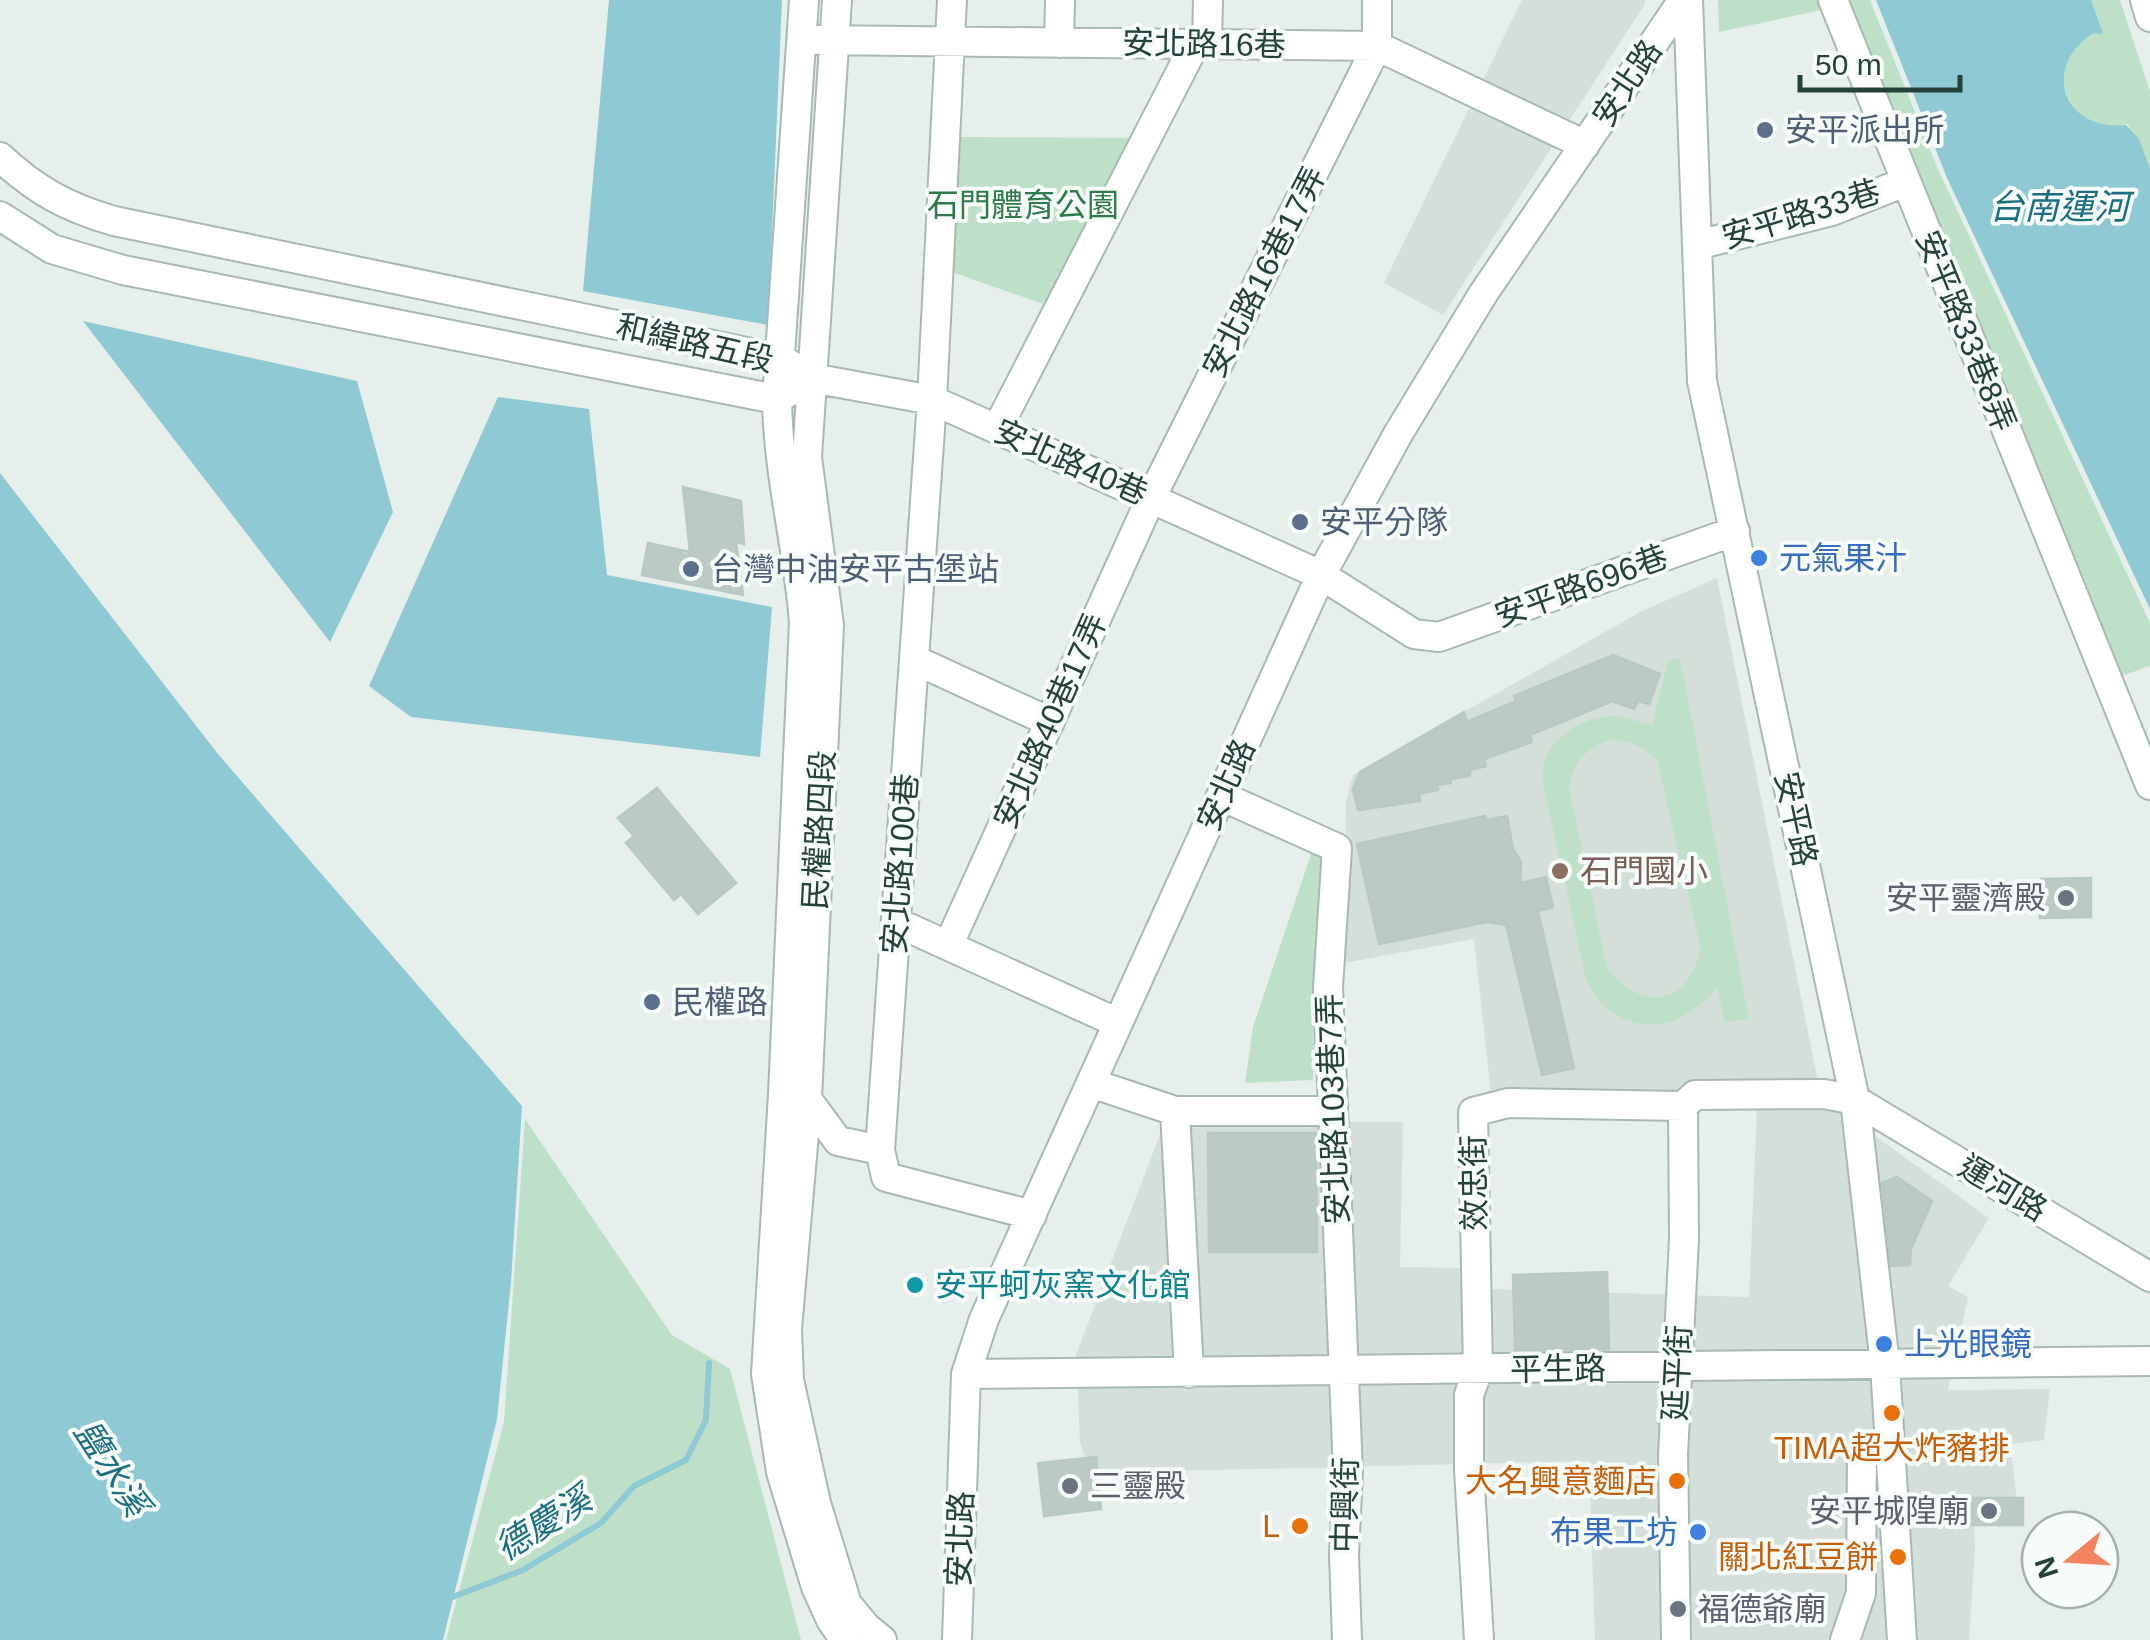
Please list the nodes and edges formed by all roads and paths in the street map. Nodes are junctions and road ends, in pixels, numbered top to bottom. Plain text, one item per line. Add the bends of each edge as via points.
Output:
1 (804, 0) edge
2 (836, 0) edge
3 (952, 0) edge
4 (1060, 0) edge
5 (1208, 0) edge
6 (1377, 0) edge
7 (1686, 0) edge
8 (1833, 0) edge
9 (2144, 0) edge
10 (2150, 17) edge
11 (801, 40) junction
12 (834, 40) junction
13 (950, 41) junction
14 (1059, 43) junction
15 (1201, 44) junction
16 (1377, 46) junction
17 (1585, 145) junction
18 (0, 157) edge
19 (1906, 182) junction
20 (0, 216) edge
21 (1697, 245) junction
22 (781, 359) junction
23 (812, 378) junction
24 (777, 400) junction
25 (932, 400) junction
26 (997, 429) junction
27 (1151, 498) junction
28 (1735, 531) junction
29 (1320, 575) junction
30 (1427, 637) joint
31 (915, 660) junction
32 (1050, 722) junction
33 (2150, 786) edge
34 (1221, 796) junction
35 (896, 922) junction
36 (950, 944) junction
37 (1118, 1023) junction
38 (1091, 1083) junction
39 (795, 1096) junction
40 (1855, 1100) junction
41 (1683, 1106) junction
42 (1333, 1111) junction
43 (1175, 1112) junction
44 (880, 1150) junction
45 (1032, 1215) junction
46 (2150, 1277) edge
47 (2150, 1362) edge
48 (1885, 1365) junction
49 (1677, 1368) junction
50 (1343, 1370) junction
51 (1478, 1370) junction
52 (1189, 1372) junction
53 (966, 1374) junction
54 (1862, 1451) dead end
55 (846, 1640) edge
56 (882, 1640) edge
57 (957, 1640) edge
58 (1347, 1640) edge
59 (1479, 1640) edge
60 (1676, 1640) edge
61 (1845, 1640) edge
62 (1902, 1640) edge

1 - 11 street, 民權路四段
2 - 12 street, 民權路四段
3 - 13 street, 安北路100巷
4 - 14 street
5 - 15 street
6 - 16 street
7 - 17 street, 安北路
7 - 21 street, 安平路
8 - 19 street, 安平路33巷8弄
9 - 10 street
11 - 12 street, 安北路16巷
11 - 22 street, 民權路四段
12 - 13 street, 安北路16巷
12 - 23 street, 民權路四段
13 - 14 street, 安北路16巷
13 - 25 street, 安北路100巷
14 - 15 street, 安北路16巷
15 - 16 street, 安北路16巷
15 - 26 street
16 - 17 street, 安北路16巷
16 - 27 street, 安北路16巷17弄
17 - 29 street, 安北路 via 1452,344
18 - 22 street, 和緯路五段 via 46,194 114,221
19 - 21 street, 安平路33巷 via 1832,211
19 - 33 street, 安平路33巷8弄
20 - 24 street, 和緯路五段 via 52,249 122,270
21 - 28 street, 安平路 via 1702,382
22 - 23 street, 和緯路五段
22 - 24 street, 民權路四段
23 - 24 street, 和緯路五段
23 - 25 street, 安北路40巷
23 - 39 street, 民權路四段 via 807,458 829,625
24 - 39 street, 民權路四段 via 804,622
25 - 26 street, 安北路40巷
25 - 31 street, 安北路100巷
26 - 27 street, 安北路40巷
27 - 29 street, 安北路40巷
27 - 32 street, 安北路40巷17弄
28 - 30 street, 安平路696巷
28 - 40 street, 安平路
29 - 30 street, 安北路40巷
29 - 34 street, 安北路
31 - 32 street
31 - 35 street, 安北路100巷
32 - 36 street, 安北路40巷17弄
34 - 37 street, 安北路
34 - 42 street, 安北路103巷7弄 via 1337,848 1328,987
35 - 36 street
35 - 44 street, 安北路100巷
36 - 37 street
37 - 38 street, 安北路
38 - 43 street
38 - 45 street, 安北路
39 - 44 street via 838,1142
39 - 55 street, 民權路四段 via 766,1374 781,1472 816,1587
39 - 56 street, 民權路四段 via 789,1380 816,1503 848,1604
40 - 41 street, 效忠街 via 1824,1094 1695,1096
40 - 46 street, 運河路
40 - 48 street, 安平路
41 - 49 street, 延平街
41 - 51 street, 效忠街 via 1508,1103 1472,1112
42 - 43 street
42 - 50 street, 安北路103巷7弄
43 - 52 street
44 - 45 street via 886,1177
45 - 53 street, 安北路
47 - 48 street, 平生路
48 - 49 street, 平生路
48 - 62 street, 安平路
49 - 51 street, 平生路
49 - 60 street, 延平街
50 - 51 street, 平生路
50 - 52 street, 平生路
50 - 58 street, 中興街
51 - 59 street, 效忠街 via 1469,1414
52 - 53 street, 平生路
53 - 57 street, 安北路
54 - 61 street via 1861,1593

